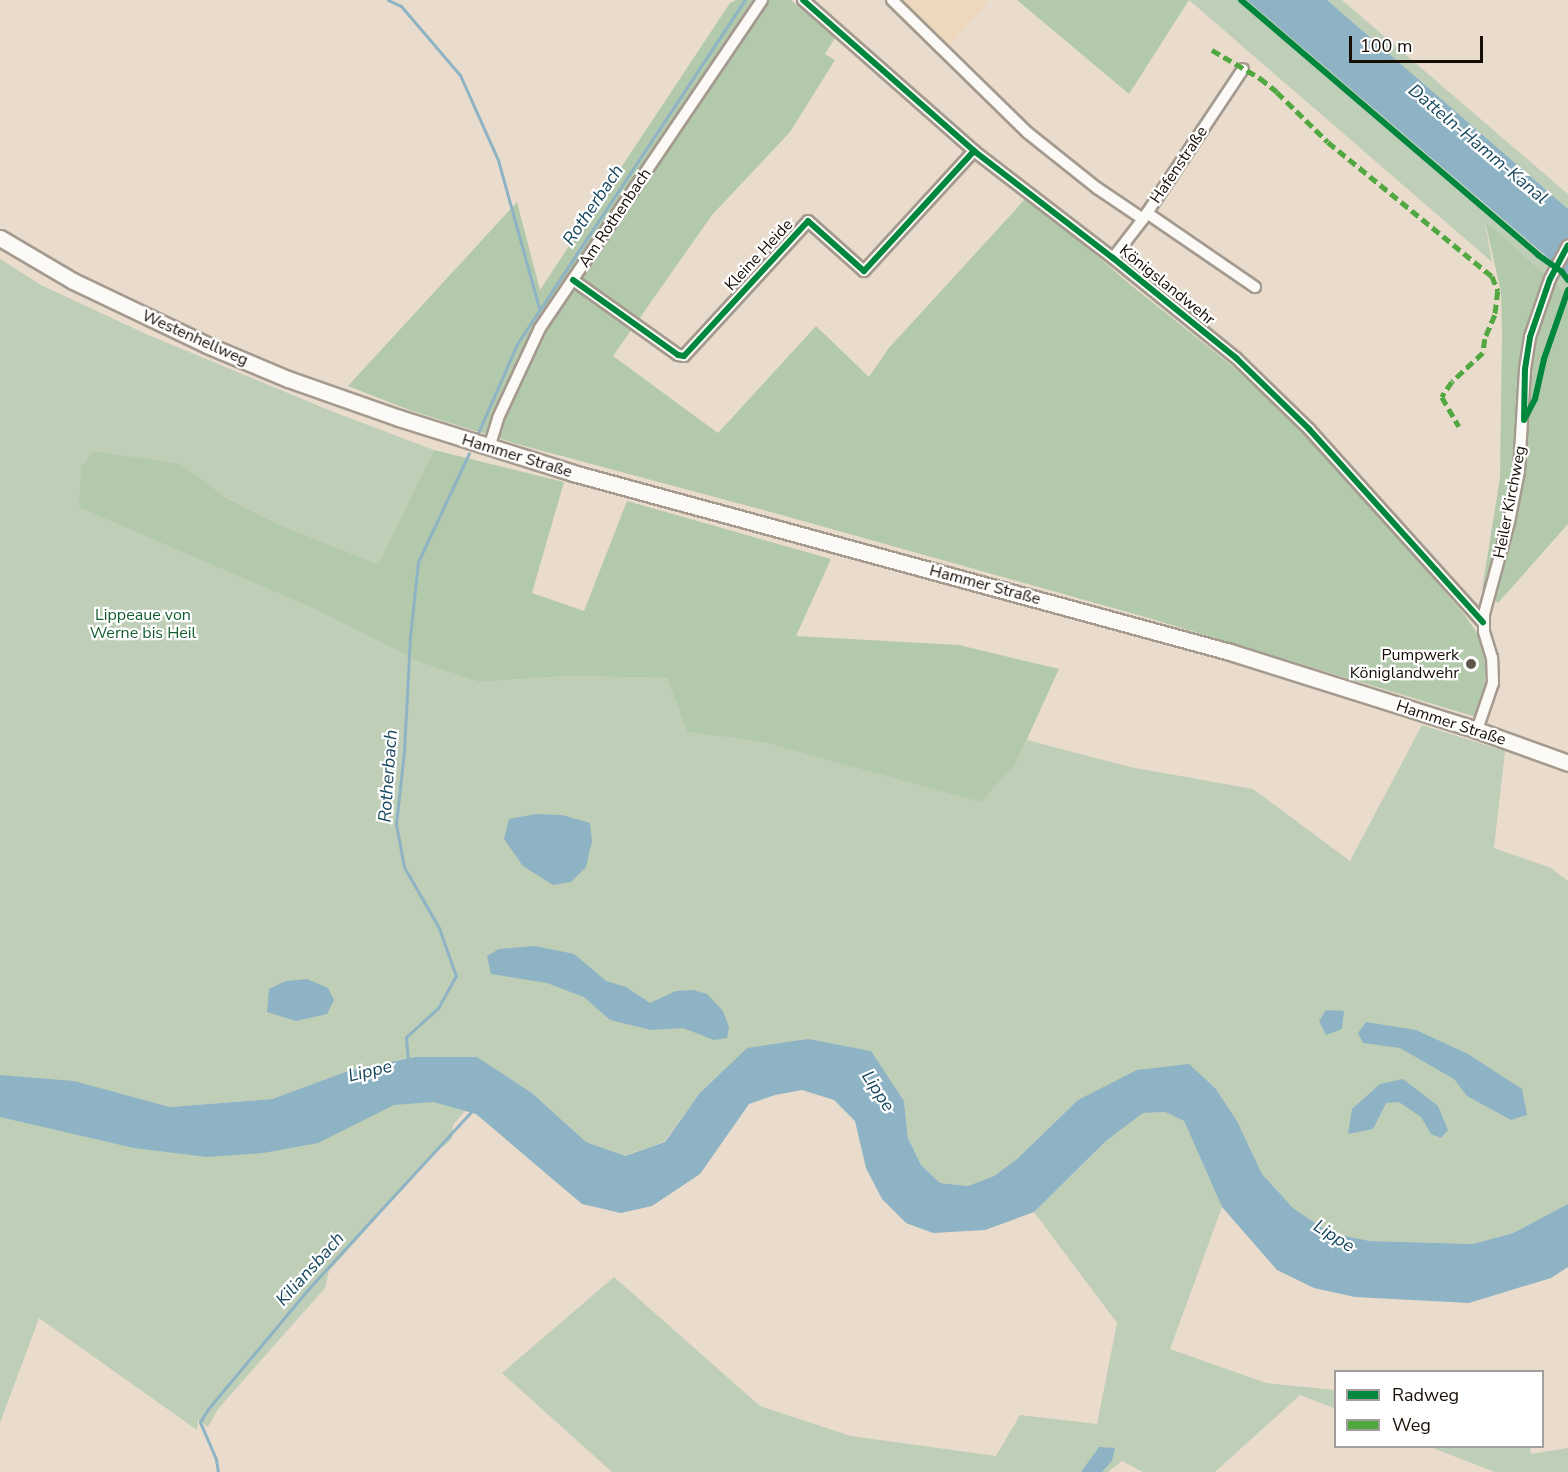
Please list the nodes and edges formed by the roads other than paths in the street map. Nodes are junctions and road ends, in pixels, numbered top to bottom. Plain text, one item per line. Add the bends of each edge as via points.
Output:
1 (762, 0) edge
2 (804, 0) edge
3 (892, 0) edge
4 (1243, 69) dead end
5 (974, 151) junction
6 (1145, 216) junction
7 (0, 238) edge
8 (1568, 245) edge
9 (1113, 258) junction
10 (573, 280) junction
11 (1255, 287) dead end
12 (399, 418) joint
13 (489, 448) junction
14 (1483, 622) junction
15 (1477, 730) junction
16 (1568, 763) edge

1 - 10 street, Am Rothenbach
2 - 5 street, Königslandwehr
3 - 6 street via 1028,133 1097,188
4 - 6 street, Hafenstraße
5 - 9 street, Königslandwehr
5 - 10 street, Kleine Heide via 864,271 808,221 684,356
6 - 9 street, Hafenstraße
6 - 11 street
7 - 12 main road, Westenhellweg via 73,281 198,341 288,379
8 - 14 street, Heiler Kirchweg via 1550,279 1530,337 1519,471
9 - 14 street, Königslandwehr via 1236,358 1309,429
10 - 13 street, Am Rothenbach via 531,346 498,418
12 - 13 main road, Hammer Straße
13 - 15 main road, Hammer Straße via 1230,652
14 - 15 street, Königslandwehr via 1492,658 1492,684
15 - 16 main road, Hammer Straße

